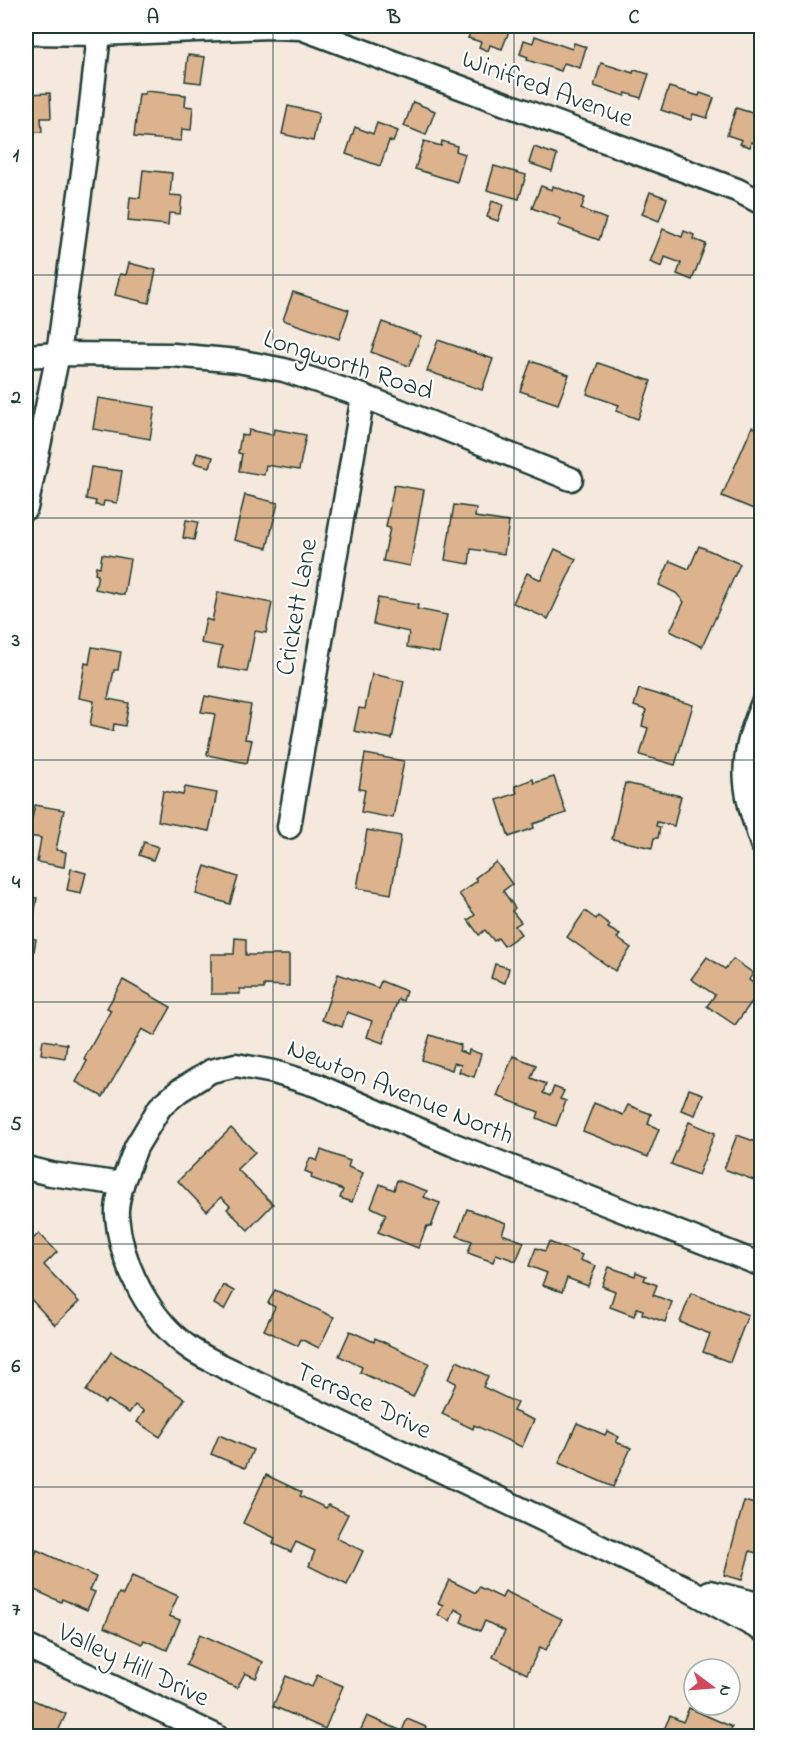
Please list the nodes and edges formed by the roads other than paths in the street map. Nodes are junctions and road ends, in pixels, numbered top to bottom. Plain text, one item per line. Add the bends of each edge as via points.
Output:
1 (100, 30) edge
2 (26, 33) edge
3 (762, 203) edge
4 (57, 354) junction
5 (26, 356) edge
6 (363, 396) junction
7 (571, 479) dead end
8 (26, 508) edge
9 (762, 705) edge
10 (289, 827) dead end
11 (762, 844) edge
12 (26, 1168) edge
13 (122, 1184) junction
14 (762, 1265) edge
15 (682, 1586) junction
16 (762, 1605) edge
17 (762, 1630) edge
18 (26, 1646) edge
19 (216, 1737) edge

1 - 2 street, Winifred Avenue
1 - 3 street, Winifred Avenue via 301,28 737,190
1 - 4 street
4 - 5 street, Longworth Road
4 - 6 street, Longworth Road via 172,355 238,361 284,370
4 - 8 street
6 - 7 street, Longworth Road
6 - 10 street, Crickett Lane
9 - 11 street via 750,733 744,772 749,806
12 - 13 street
13 - 14 street, Newton Avenue North via 136,1148 160,1107 211,1071 236,1065 316,1085 452,1144
13 - 15 street, Terrace Drive via 117,1213 122,1244 134,1275 149,1306 191,1349
15 - 16 street, Terrace Drive
15 - 17 street, Terrace Drive
18 - 19 street, Valley Hill Drive

